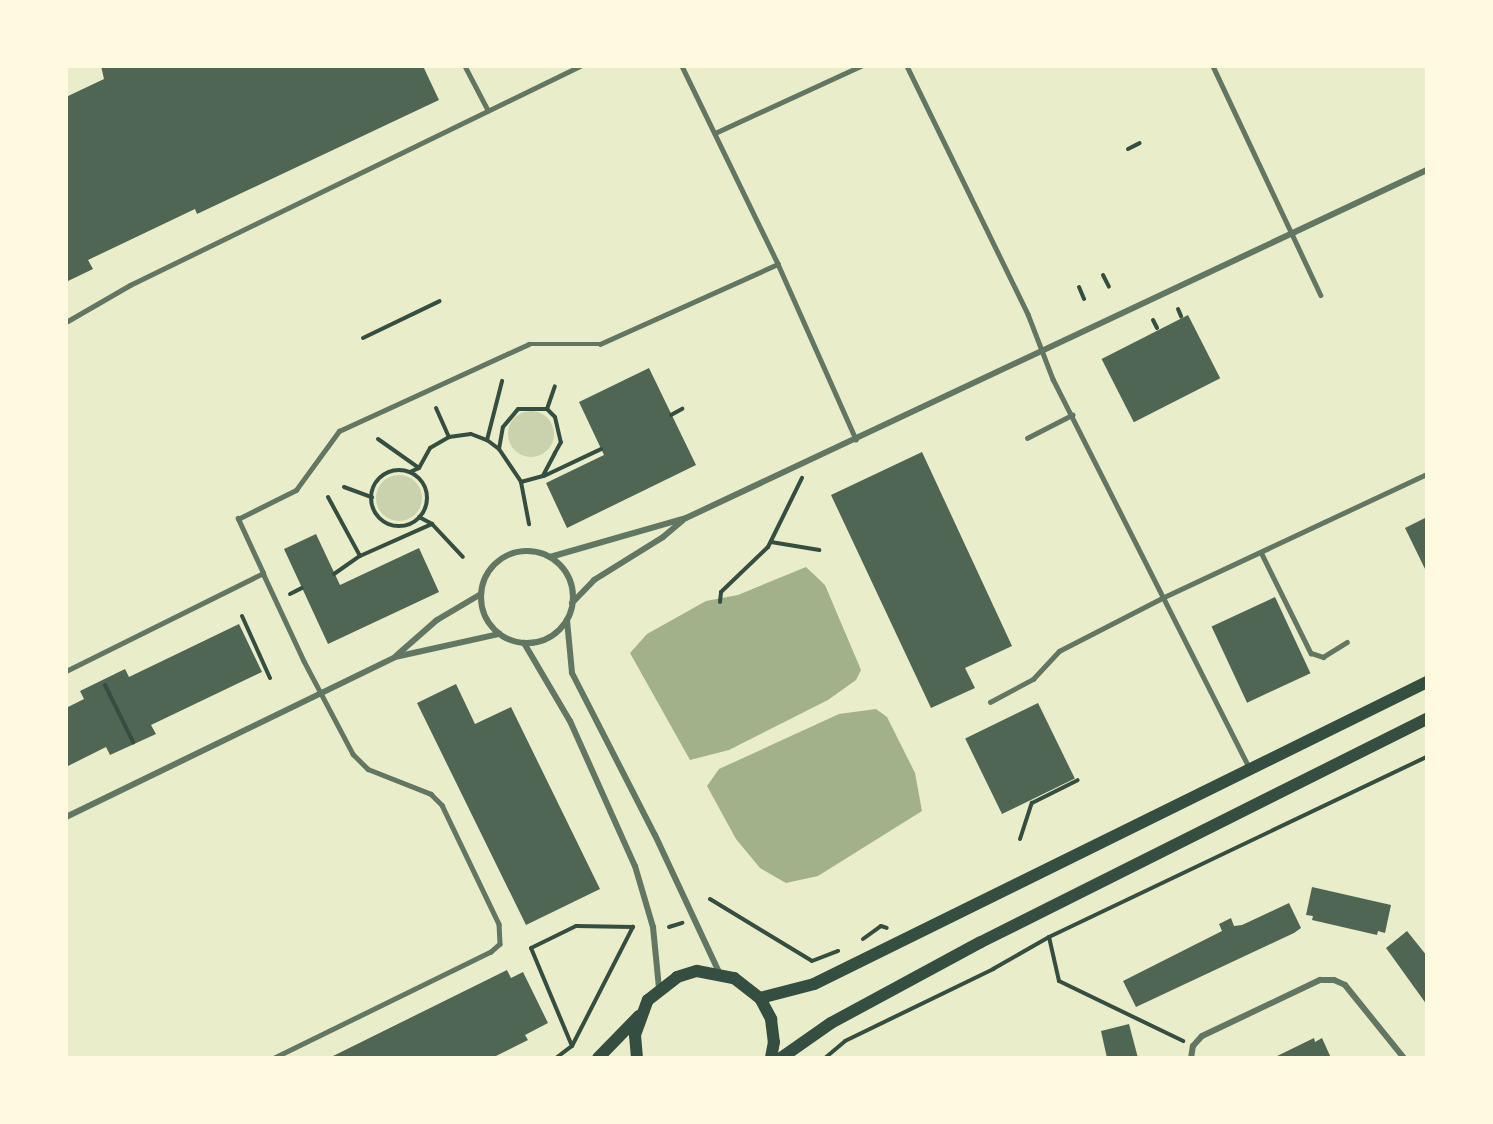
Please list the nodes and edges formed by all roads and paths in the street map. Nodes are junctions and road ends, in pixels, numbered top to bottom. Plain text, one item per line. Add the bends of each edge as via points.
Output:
1 (465, 66) edge
2 (580, 66) edge
3 (682, 66) edge
4 (861, 66) edge
5 (906, 66) edge
6 (1213, 66) edge
7 (488, 110) junction
8 (715, 134) junction
9 (1140, 143) dead end
10 (1128, 149) dead end
11 (1427, 170) edge
12 (1292, 233) junction
13 (778, 264) junction
14 (1103, 275) dead end
15 (1079, 286) dead end
16 (1108, 287) dead end
17 (1321, 295) dead end
18 (1084, 299) dead end
19 (440, 301) dead end
20 (1178, 309) dead end
21 (1181, 316) dead end
22 (1153, 320) dead end
23 (66, 322) edge
24 (1157, 328) dead end
25 (363, 338) dead end
26 (1043, 353) junction
27 (501, 381) dead end
28 (555, 386) dead end
29 (436, 408) dead end
30 (547, 409) junction
31 (682, 409) dead end
32 (671, 415) dead end
33 (1072, 415) junction
34 (449, 437) junction
35 (1027, 438) dead end
36 (378, 439) dead end
37 (487, 440) junction
38 (856, 440) junction
39 (499, 449) junction
40 (601, 449) dead end
41 (812, 460) junction
42 (419, 468) junction
43 (410, 472) junction
44 (1427, 474) edge
45 (543, 476) junction
46 (521, 482) junction
47 (344, 488) dead end
48 (328, 497) dead end
49 (372, 497) junction
50 (419, 517) junction
51 (686, 518) junction
52 (432, 524) junction
53 (529, 524) dead end
54 (771, 542) junction
55 (819, 550) dead end
56 (1261, 552) junction
57 (360, 556) junction
58 (463, 557) dead end
59 (550, 557) junction
60 (263, 573) junction
61 (334, 574) dead end
62 (302, 588) dead end
63 (290, 594) dead end
64 (481, 594) junction
65 (1162, 598) junction
66 (720, 602) dead end
67 (572, 603) junction
68 (242, 616) dead end
69 (567, 620) junction
70 (498, 634) junction
71 (1347, 642) dead end
72 (524, 643) junction
73 (395, 657) junction
74 (66, 671) edge
75 (270, 678) dead end
76 (1427, 682) edge
77 (105, 685) dead end
78 (321, 696) junction
79 (990, 702) dead end
80 (1427, 719) edge
81 (133, 742) dead end
82 (1427, 757) edge
83 (1251, 770) junction
84 (1078, 780) dead end
85 (66, 817) edge
86 (1020, 839) dead end
87 (710, 899) dead end
88 (682, 923) dead end
89 (881, 926) dead end
90 (669, 927) dead end
91 (1049, 937) junction
92 (856, 944) dead end
93 (845, 948) dead end
94 (719, 972) junction
95 (659, 988) junction
96 (760, 998) junction
97 (639, 1015) junction
98 (572, 1046) junction
99 (1193, 1046) junction
100 (275, 1058) edge
101 (556, 1058) edge
102 (598, 1058) edge
103 (637, 1058) edge
104 (771, 1058) edge
105 (781, 1058) edge
106 (825, 1058) edge
107 (1191, 1058) edge
108 (1404, 1058) edge

1 - 7 lane
2 - 7 lane
3 - 8 lane
4 - 8 lane
5 - 26 lane via 1028,314
6 - 12 lane
7 - 23 lane via 130,285
8 - 13 lane
9 - 10 path
11 - 12 street
12 - 17 lane
12 - 26 street
13 - 38 lane
13 - 60 lane via 600,344 529,344 339,430 296,490 238,519
14 - 16 path
15 - 18 path
19 - 25 path
20 - 21 path
22 - 24 path
26 - 33 lane
26 - 38 street
27 - 37 path
28 - 30 path
29 - 34 path
30 - 39 path via 518,410 503,427
30 - 45 path via 561,428 561,442
31 - 32 path
33 - 35 lane
33 - 65 lane
34 - 37 path via 471,434
34 - 42 path via 430,448
36 - 42 path
37 - 39 path
38 - 41 street
39 - 46 path
40 - 45 path
41 - 51 street
41 - 54 path
42 - 43 path
43 - 49 path via 384,475
43 - 50 path via 426,491 425,509
44 - 56 lane
45 - 46 path
46 - 53 path
47 - 49 path
48 - 57 path
49 - 50 path via 377,515 384,521 403,526
50 - 52 path
51 - 59 street
51 - 67 street via 594,580
52 - 57 path
52 - 58 path
54 - 55 path
54 - 66 path via 721,592
56 - 65 lane
56 - 71 lane via 1311,653 1323,657
57 - 61 path
59 - 64 street via 523,551 509,555 488,572
59 - 67 street via 567,576
60 - 74 lane
60 - 78 lane
62 - 63 path
64 - 70 street via 488,622
64 - 73 street via 437,620
65 - 79 lane via 1059,651 1032,679
65 - 83 lane
67 - 69 street
68 - 75 path
69 - 72 street via 547,639
69 - 94 street via 573,673
70 - 72 street
70 - 73 street
72 - 95 street via 570,721 635,866 653,927
73 - 78 street
76 - 83 main road
77 - 81 path
78 - 85 street
78 - 100 lane via 353,754 368,769 431,794 442,805 503,937 491,952
80 - 105 main road via 981,942 831,1023
82 - 91 path
83 - 96 main road via 814,984
84 - 86 path via 1032,803
87 - 93 path via 812,961
88 - 90 path
89 - 92 path
91 - 99 path via 1059,981
91 - 106 path via 993,969 845,1041
94 - 95 main road via 697,971 677,976
94 - 96 main road via 749,987
95 - 97 main road
96 - 104 main road via 771,1019
97 - 102 main road
97 - 103 main road via 635,1035
98 - 98 path via 593,1006 633,927 576,926 531,948
98 - 101 path
99 - 107 street
99 - 108 street via 1202,1035 1298,990 1320,980 1334,980 1345,985

